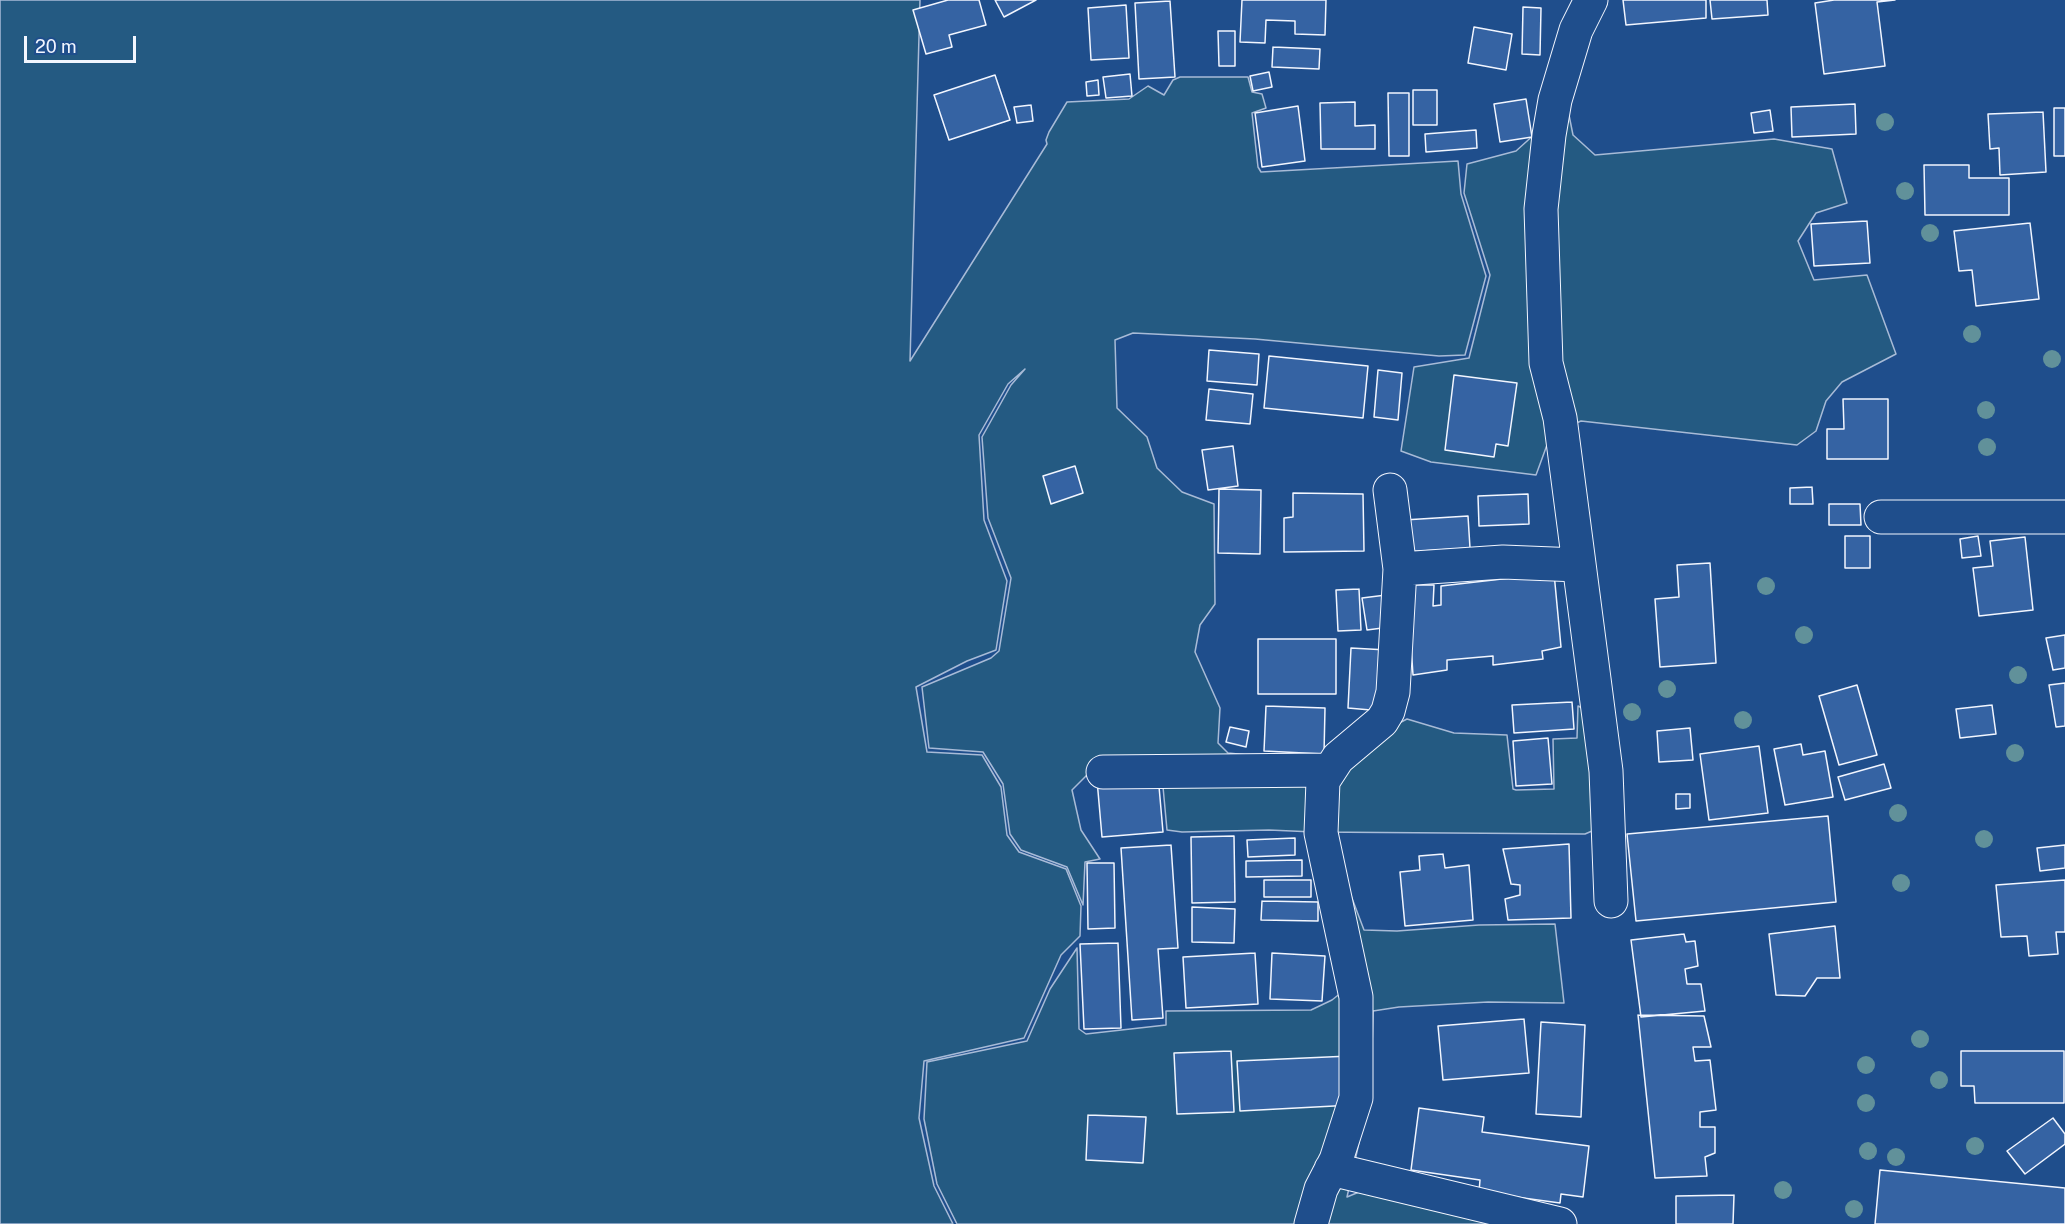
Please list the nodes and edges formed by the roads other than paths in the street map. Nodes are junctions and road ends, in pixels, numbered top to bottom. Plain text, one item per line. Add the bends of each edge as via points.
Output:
1 (1591, 0) edge
2 (1390, 490) dead end
3 (1881, 517) dead end
4 (2065, 517) edge
5 (1578, 565) junction
6 (1400, 569) junction
7 (1329, 771) junction
8 (1102, 772) dead end
9 (1611, 901) dead end
10 (1331, 1169) junction
11 (1311, 1224) edge
12 (1560, 1224) edge

1 - 5 street via 1576,30 1555,100 1541,209 1546,363 1560,418
2 - 6 street
3 - 4 street
5 - 6 street via 1503,562
5 - 9 street via 1606,771
6 - 7 street via 1393,692 1388,711
7 - 8 street
7 - 10 street via 1323,781 1320,833 1356,997 1356,1098
10 - 11 street
10 - 12 street

